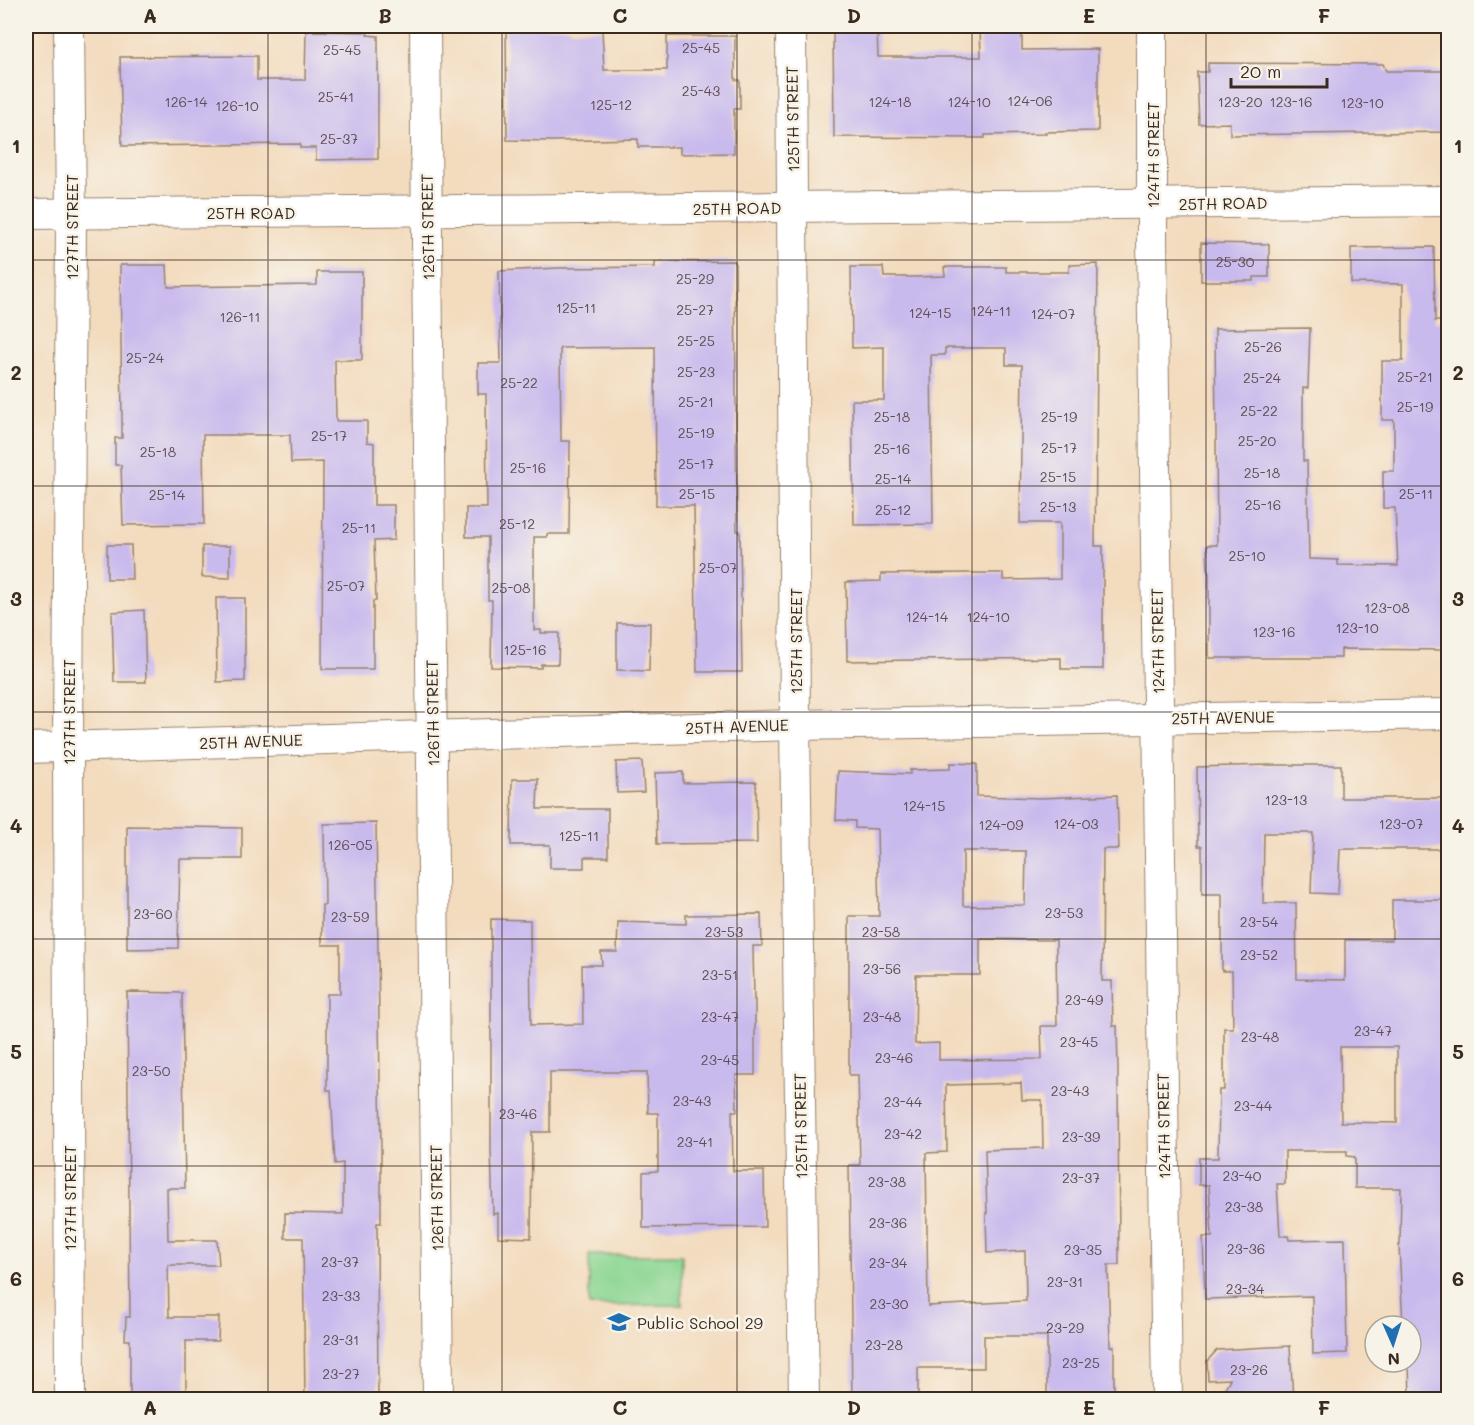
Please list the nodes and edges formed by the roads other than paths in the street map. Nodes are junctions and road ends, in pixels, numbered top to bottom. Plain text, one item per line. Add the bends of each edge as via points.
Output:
1 (69, 26) edge
2 (425, 26) edge
3 (790, 26) edge
4 (1152, 26) edge
5 (1449, 201) edge
6 (1152, 204) junction
7 (792, 207) junction
8 (427, 210) junction
9 (26, 214) edge
10 (71, 214) junction
11 (1449, 714) edge
12 (1158, 718) junction
13 (795, 725) junction
14 (432, 735) junction
15 (68, 747) junction
16 (26, 748) edge
17 (70, 1400) edge
18 (438, 1400) edge
19 (804, 1400) edge
20 (1167, 1400) edge

1 - 10 street, 127TH STREET
2 - 8 street, 126TH STREET
3 - 7 street, 125TH STREET
4 - 6 street, 124TH STREET
5 - 6 street, 25TH ROAD
6 - 7 street, 25TH ROAD
6 - 12 street, 124TH STREET
7 - 8 street, 25TH ROAD
7 - 13 street, 125TH STREET
8 - 10 street, 25TH ROAD
8 - 14 street, 126TH STREET
9 - 10 street, 25TH ROAD
10 - 15 street, 127TH STREET
11 - 12 street, 25TH AVENUE
12 - 13 street, 25TH AVENUE
12 - 20 street, 124TH STREET
13 - 14 street, 25TH AVENUE
13 - 19 street, 125TH STREET
14 - 15 street, 25TH AVENUE
14 - 18 street, 126TH STREET
15 - 16 street, 25TH AVENUE
15 - 17 street, 127TH STREET

